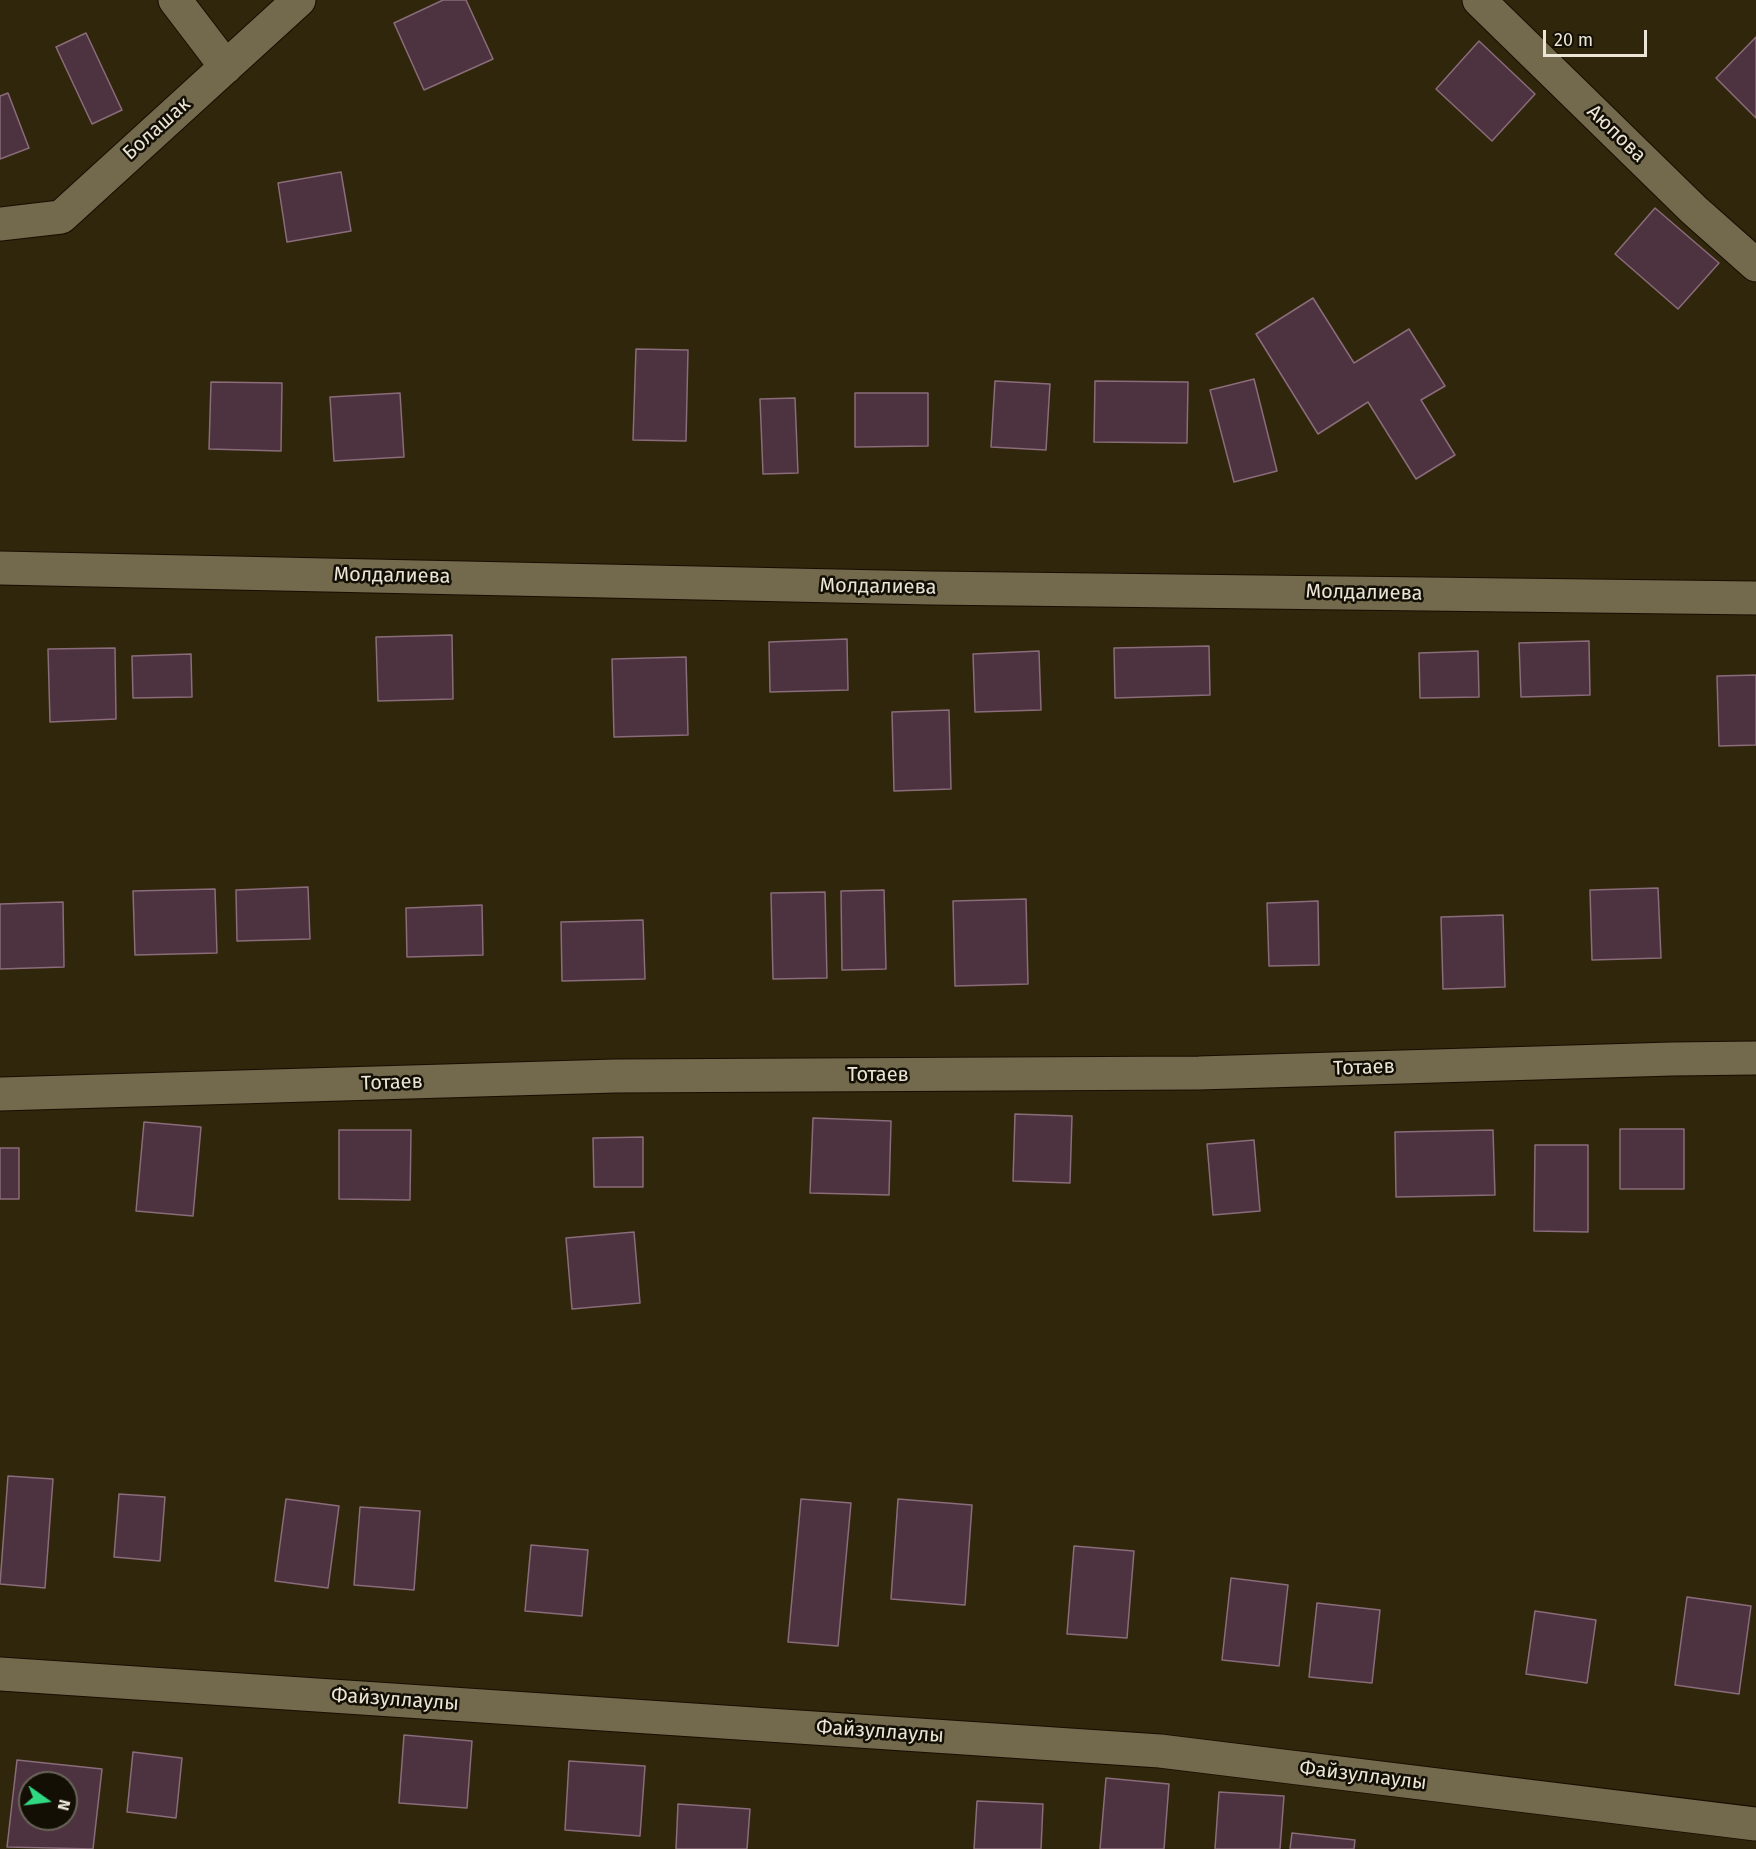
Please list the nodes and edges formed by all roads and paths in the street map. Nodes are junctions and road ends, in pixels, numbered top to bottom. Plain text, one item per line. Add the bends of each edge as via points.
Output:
1 (175, 0) edge
2 (299, 0) edge
3 (1479, 0) edge
4 (226, 67) junction
5 (0, 224) edge
6 (1756, 265) edge
7 (0, 568) edge
8 (1756, 598) edge
9 (1756, 1058) edge
10 (0, 1094) edge
11 (0, 1674) edge
12 (1756, 1824) edge

1 - 4 street
2 - 4 street, Болашак
3 - 6 street, Аюпова via 1694,210
4 - 5 street, Болашак via 61,217
7 - 8 street, Молдалиева via 918,588
9 - 10 street, Тотаев via 1199,1073 615,1076
11 - 12 street, Файзуллаулы via 1160,1751

